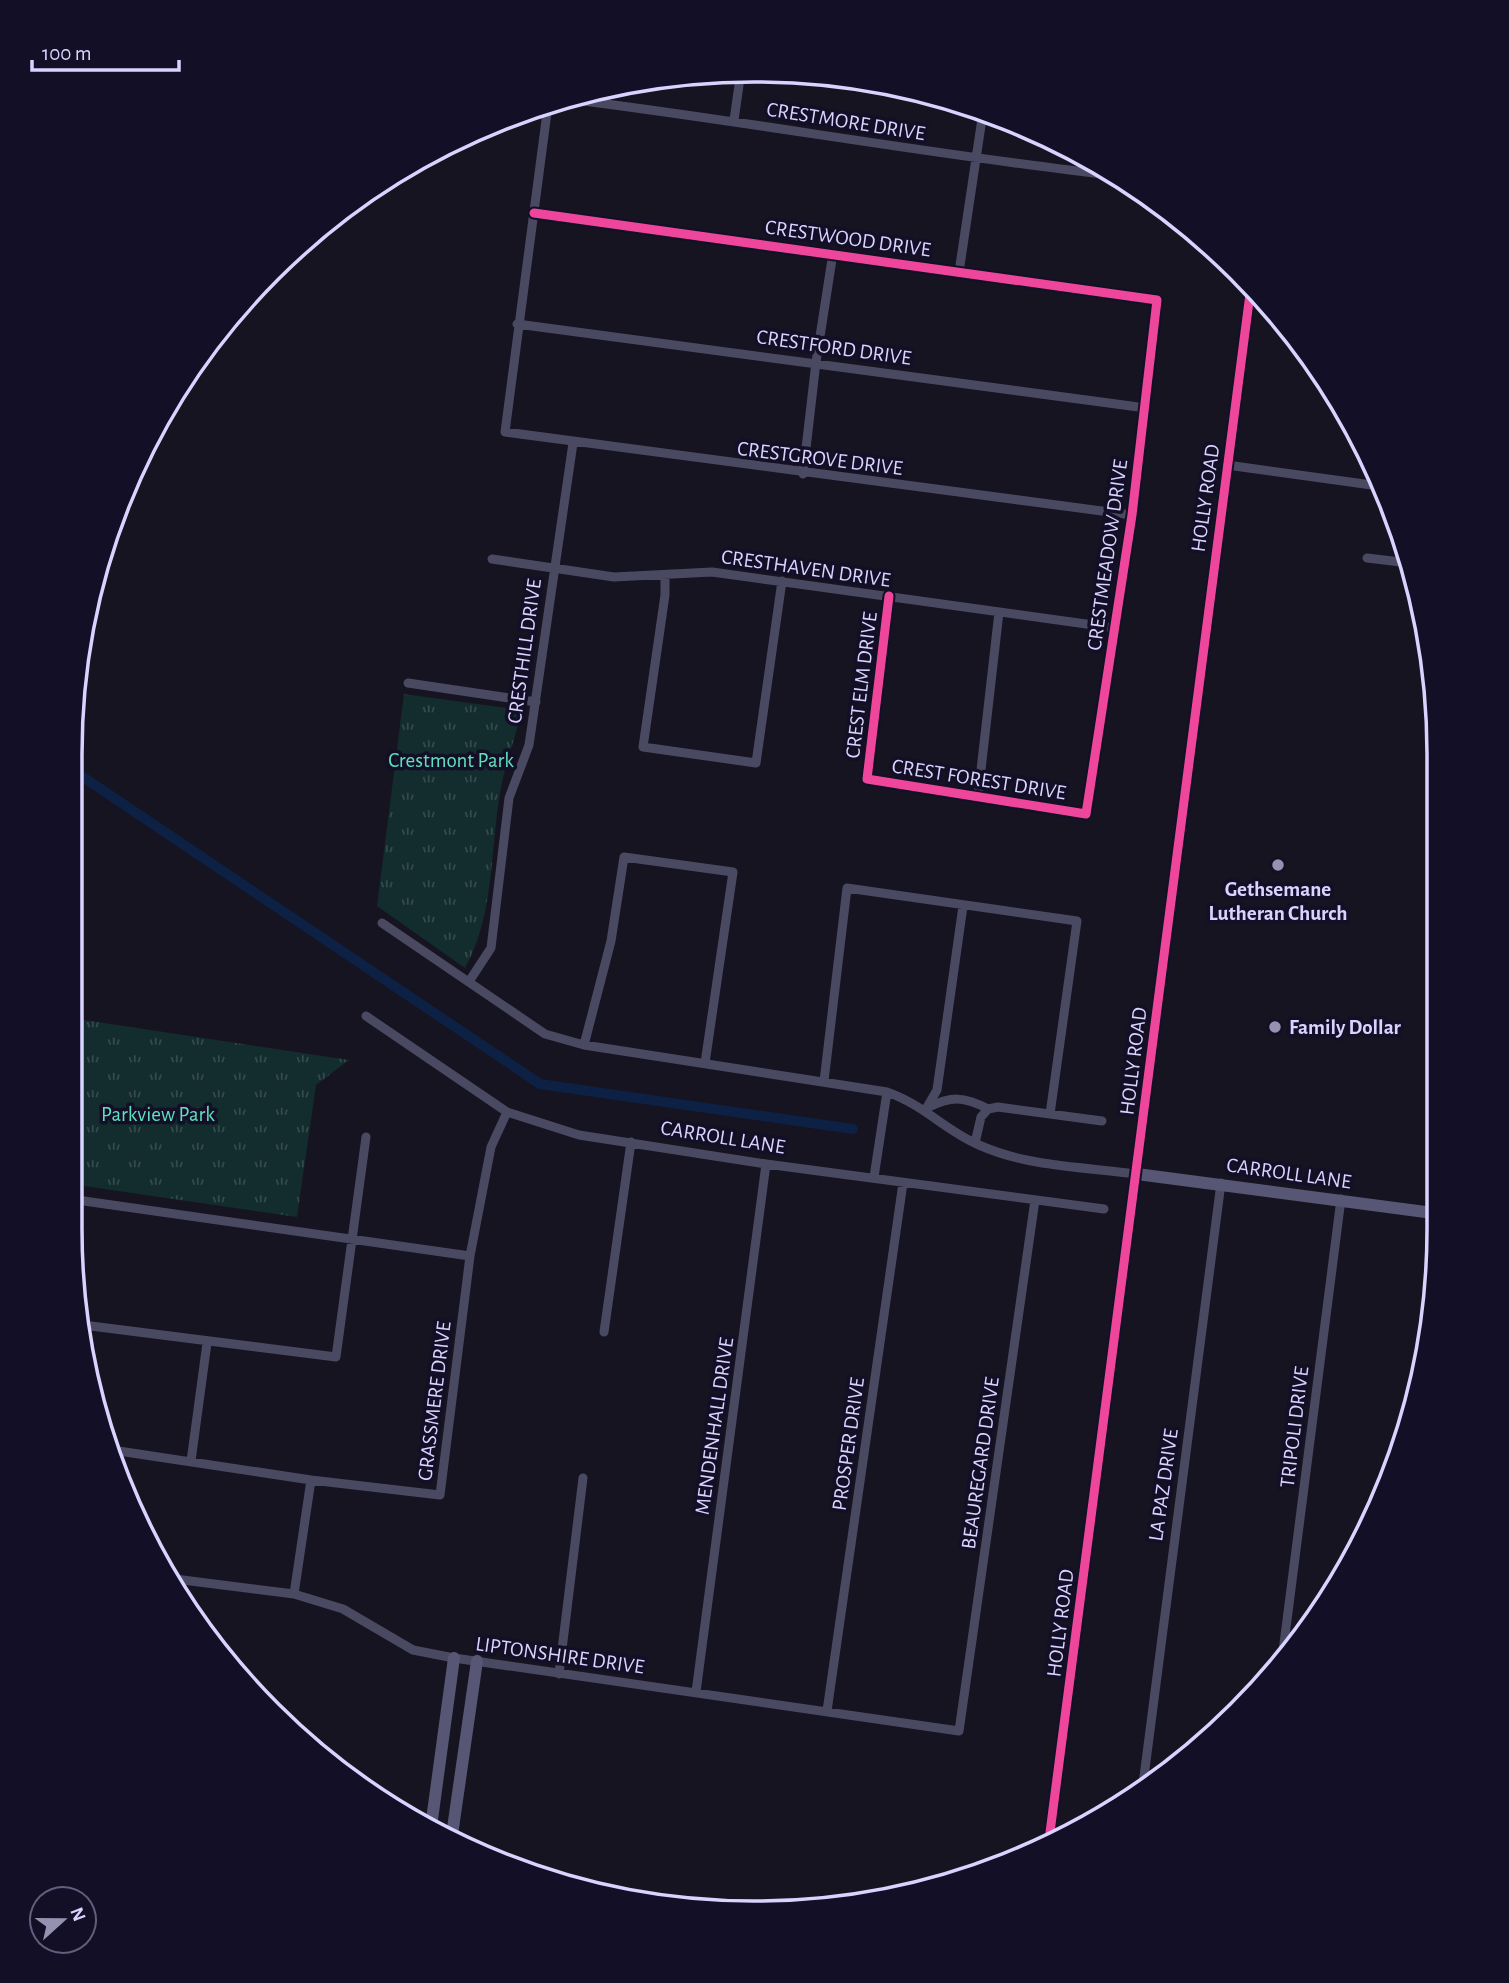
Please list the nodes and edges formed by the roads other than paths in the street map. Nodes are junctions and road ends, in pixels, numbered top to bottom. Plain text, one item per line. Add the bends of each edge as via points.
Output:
1 (739, 83) edge
2 (593, 102) edge
3 (547, 115) edge
4 (734, 120) junction
5 (982, 122) edge
6 (976, 160) junction
7 (1093, 173) edge
8 (534, 213) junction
9 (834, 253) junction
10 (960, 272) junction
11 (1249, 299) edge
12 (1157, 300) joint
13 (517, 324) junction
14 (816, 362) junction
15 (1146, 408) junction
16 (573, 443) junction
17 (1227, 465) junction
18 (803, 474) junction
19 (1370, 485) edge
20 (1132, 515) junction
21 (1367, 558) dead end
22 (492, 559) dead end
23 (1398, 562) edge
24 (554, 568) junction
25 (665, 575) junction
26 (782, 581) junction
27 (889, 596) junction
28 (999, 612) junction
29 (1115, 628) junction
30 (408, 683) dead end
31 (536, 702) junction
32 (867, 779) joint
33 (978, 796) junction
34 (1086, 814) joint
35 (963, 906) junction
36 (382, 923) dead end
37 (470, 980) junction
38 (366, 1016) dead end
39 (584, 1045) junction
40 (705, 1063) junction
41 (824, 1081) junction
42 (887, 1092) junction
43 (926, 1109) junction
44 (988, 1109) junction
45 (507, 1112) junction
46 (1051, 1114) junction
47 (1102, 1121) dead end
48 (366, 1137) dead end
49 (631, 1142) junction
50 (975, 1143) junction
51 (766, 1164) junction
52 (1137, 1174) junction
53 (874, 1177) junction
54 (903, 1182) junction
55 (1221, 1183) junction
56 (1340, 1199) junction
57 (1035, 1200) junction
58 (82, 1201) edge
59 (1104, 1209) dead end
60 (1427, 1212) edge
61 (352, 1239) junction
62 (470, 1256) junction
63 (90, 1326) edge
64 (604, 1332) dead end
65 (207, 1343) junction
66 (120, 1451) edge
67 (191, 1461) junction
68 (583, 1478) dead end
69 (311, 1480) junction
70 (182, 1580) edge
71 (295, 1594) junction
72 (1284, 1643) edge
73 (454, 1658) junction
74 (477, 1661) junction
75 (559, 1674) junction
76 (696, 1692) junction
77 (827, 1711) junction
78 (959, 1731) joint
79 (1144, 1776) edge
80 (432, 1818) edge
81 (452, 1828) edge
82 (1050, 1832) edge

1 - 4 street
2 - 4 street, CRESTMORE DRIVE
3 - 8 street
4 - 6 street, CRESTMORE DRIVE
5 - 6 street
6 - 7 street, CRESTMORE DRIVE
6 - 10 street
8 - 9 street, CRESTWOOD DRIVE
8 - 13 street
9 - 10 street, CRESTWOOD DRIVE
9 - 14 street
10 - 12 street, CRESTWOOD DRIVE
11 - 17 main road, HOLLY ROAD
12 - 15 street, CRESTMEADOW DRIVE
13 - 14 street, CRESTFORD DRIVE
13 - 16 street, CRESTGROVE DRIVE via 505,432
14 - 15 street, CRESTFORD DRIVE
14 - 18 street
15 - 20 street, CRESTMEADOW DRIVE
16 - 18 street, CRESTGROVE DRIVE
16 - 24 street, CRESTHILL DRIVE
17 - 19 street
17 - 52 main road, HOLLY ROAD
18 - 20 street, CRESTGROVE DRIVE
20 - 29 street, CRESTMEADOW DRIVE
21 - 23 street
22 - 24 street, CRESTHAVEN DRIVE
24 - 25 street, CRESTHAVEN DRIVE via 614,577
24 - 31 street, CRESTHILL DRIVE
25 - 26 street, CRESTHAVEN DRIVE via 712,572
25 - 26 street via 643,747 756,763
26 - 27 street, CRESTHAVEN DRIVE
27 - 28 street, CRESTHAVEN DRIVE
27 - 32 street, CREST ELM DRIVE
28 - 29 street, CRESTHAVEN DRIVE
28 - 33 street
29 - 34 street, CRESTMEADOW DRIVE
30 - 31 street
31 - 37 street, CRESTHILL DRIVE via 529,745 509,798 491,948
32 - 33 street, CREST FOREST DRIVE
33 - 34 street, CREST FOREST DRIVE
35 - 41 street via 847,888
35 - 43 street via 937,1090
35 - 46 street via 1077,921
36 - 37 street, CARROLL LANE
37 - 39 street, CARROLL LANE via 545,1034
38 - 45 street, CARROLL LANE
39 - 40 street, CARROLL LANE
39 - 40 street via 611,941 624,857 733,872
40 - 41 street, CARROLL LANE
41 - 42 street, CARROLL LANE
42 - 43 street, CARROLL LANE
42 - 53 street
43 - 44 street via 948,1098
43 - 50 street, CARROLL LANE
44 - 46 street
44 - 50 street via 981,1117
45 - 49 street, CARROLL LANE via 579,1135
45 - 62 street, GRASSMERE DRIVE via 491,1147
46 - 47 street
48 - 61 street
49 - 51 street, CARROLL LANE
49 - 64 street
50 - 52 street, CARROLL LANE via 1004,1156
51 - 53 street, CARROLL LANE
51 - 76 street, MENDENHALL DRIVE
52 - 55 main road, CARROLL LANE
52 - 82 main road, HOLLY ROAD
53 - 54 street, CARROLL LANE
54 - 57 street, CARROLL LANE
54 - 77 street, PROSPER DRIVE
55 - 56 main road, CARROLL LANE
55 - 79 street, LA PAZ DRIVE
56 - 60 main road, CARROLL LANE
56 - 72 street, TRIPOLI DRIVE
57 - 59 street, CARROLL LANE
57 - 78 street, BEAUREGARD DRIVE
58 - 61 street
61 - 62 street
61 - 65 street via 336,1357
62 - 69 street, GRASSMERE DRIVE via 440,1495
63 - 65 street
65 - 67 street
66 - 67 street, GRASSMERE DRIVE
67 - 69 street, GRASSMERE DRIVE
68 - 75 street
69 - 71 street
70 - 71 street, LIPTONSHIRE DRIVE
71 - 73 street, LIPTONSHIRE DRIVE via 343,1609 413,1650
73 - 74 street, LIPTONSHIRE DRIVE
73 - 80 main road
74 - 75 street, LIPTONSHIRE DRIVE
74 - 81 main road
75 - 76 street, LIPTONSHIRE DRIVE
76 - 77 street, LIPTONSHIRE DRIVE
77 - 78 street, LIPTONSHIRE DRIVE

